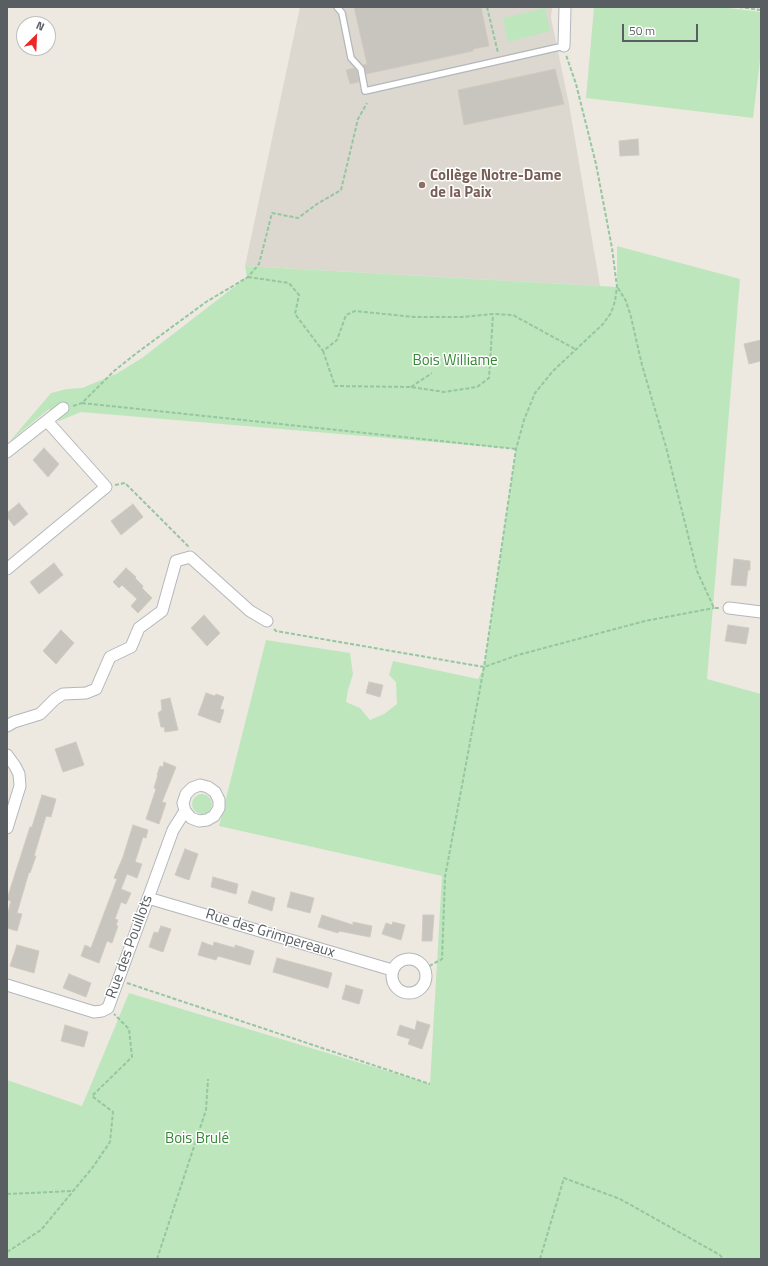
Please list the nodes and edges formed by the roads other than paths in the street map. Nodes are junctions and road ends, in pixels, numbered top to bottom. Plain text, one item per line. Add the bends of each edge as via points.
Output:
1 (337, 7) edge
2 (565, 7) edge
3 (564, 46) joint
4 (63, 408) road end
5 (47, 421) junction
6 (7, 452) edge
7 (7, 569) edge
8 (729, 608) road end
9 (761, 612) edge
10 (267, 621) road end
11 (7, 726) edge
12 (7, 756) edge
13 (185, 811) dead end
14 (7, 828) edge
15 (148, 898) junction
16 (392, 970) junction
17 (7, 985) edge

1 - 3 lane via 342,13 350,58 361,69 365,91
2 - 3 street
4 - 5 street
5 - 6 street
5 - 7 street via 106,487
8 - 9 street
10 - 11 street via 250,611 190,557 176,561 162,611 139,628 131,647 110,657 96,689 86,693 63,694 40,714
12 - 14 street via 19,774 20,786
13 - 15 street, Rue des Pouillots via 173,830
15 - 16 street, Rue des Grimpereaux
15 - 17 street, Rue des Pouillots via 108,1008 102,1012 94,1012
16 - 16 street via 392,979 401,992 418,991 426,977 420,962 412,959 396,963

